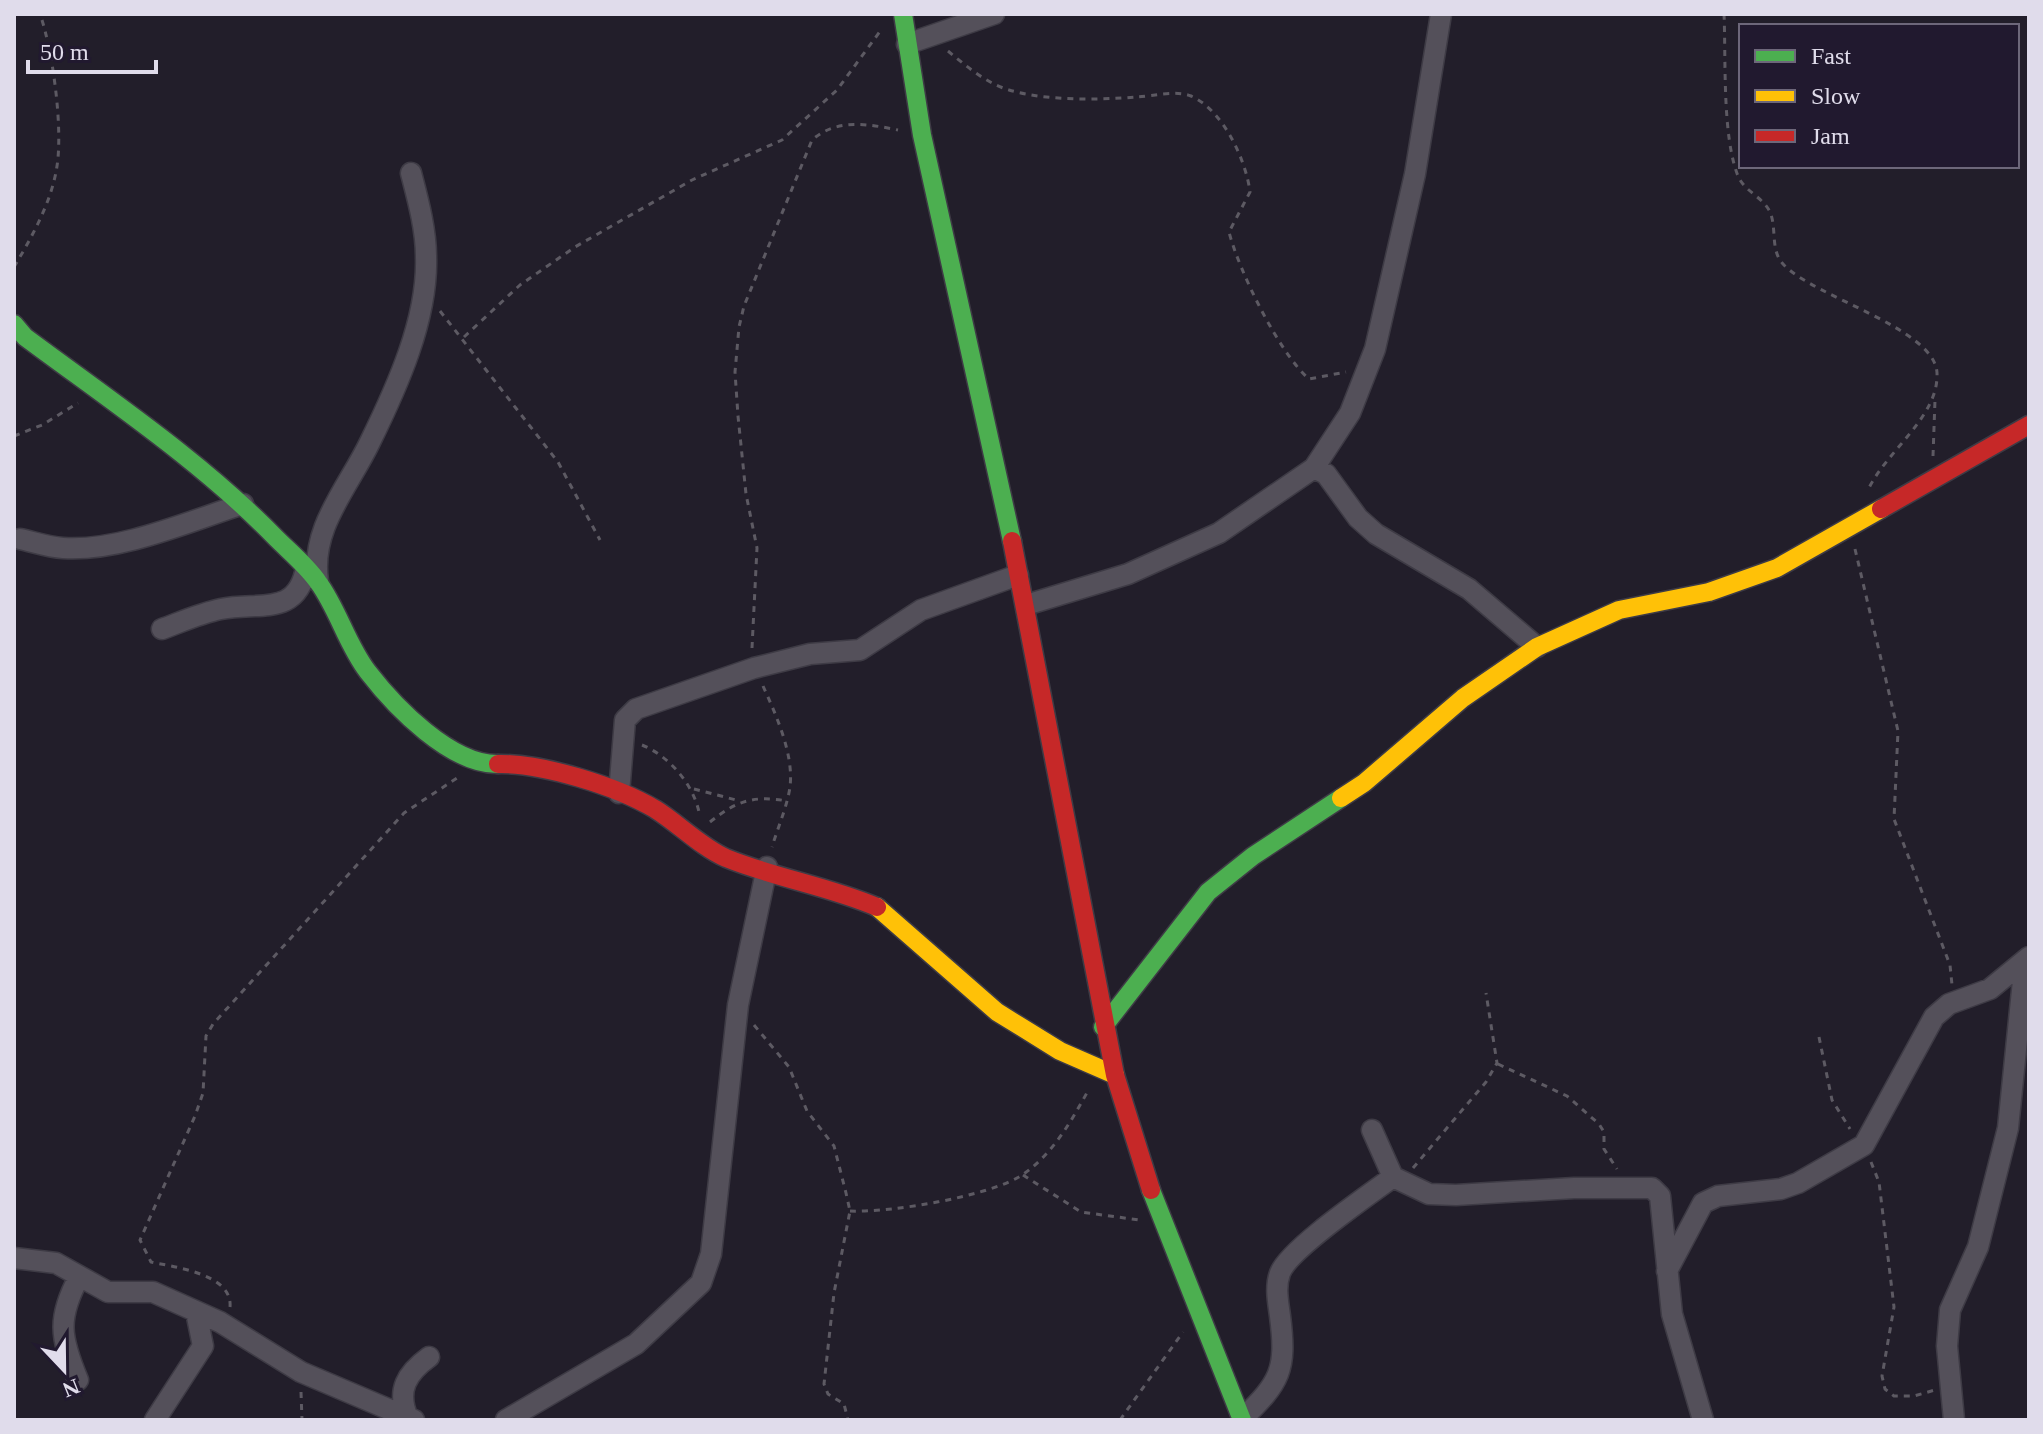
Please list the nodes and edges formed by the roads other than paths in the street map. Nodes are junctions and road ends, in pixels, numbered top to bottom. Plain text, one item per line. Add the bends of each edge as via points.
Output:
1 (903, 14) edge
2 (994, 14) edge
3 (1441, 14) edge
4 (907, 44) junction
5 (411, 173) dead end
6 (14, 324) edge
7 (2029, 425) edge
8 (1314, 468) junction
9 (243, 504) junction
10 (20, 539) dead end
11 (312, 575) junction
12 (1018, 575) junction
13 (1026, 605) junction
14 (162, 629) dead end
15 (1537, 647) junction
16 (619, 793) junction
17 (767, 867) junction
18 (2027, 959) edge
19 (1103, 1027) junction
20 (1107, 1072) junction
21 (1372, 1130) dead end
22 (1397, 1180) junction
23 (14, 1258) edge
24 (1666, 1275) junction
25 (79, 1277) junction
26 (196, 1312) junction
27 (429, 1357) dead end
28 (78, 1380) dead end
29 (411, 1419) edge
30 (1242, 1419) edge
31 (155, 1420) edge
32 (506, 1420) edge
33 (1703, 1420) edge
34 (1954, 1420) edge

1 - 4 street
2 - 4 street
3 - 8 street via 1415,174 1369,366 1350,413
4 - 12 street
5 - 11 street via 426,256 424,294 391,396 337,499 316,548
6 - 9 street
7 - 15 street via 1742,583 1619,610
8 - 13 street via 1219,533 1128,574
8 - 15 street via 1326,474 1376,534 1469,589
9 - 10 street via 90,547 62,548
9 - 11 street
11 - 14 street via 277,605 219,609
11 - 16 street via 355,652 388,695 450,751 486,764 526,763
12 - 13 street
12 - 16 street via 921,610 860,650 810,654 754,668 636,709 625,720
13 - 19 street
15 - 19 street via 1463,698 1364,783 1208,892
16 - 17 street via 697,832 724,857
17 - 20 street via 881,909 997,1012 1060,1051
17 - 32 street via 738,1005 711,1254 701,1283 636,1344
18 - 24 street via 1990,989 1949,1004 1934,1017 1864,1145 1798,1183 1703,1203
18 - 34 street via 2008,1128 1978,1247 1950,1310 1947,1346
19 - 20 street
20 - 30 street via 1159,1220
21 - 22 street
22 - 24 street via 1429,1194 1456,1195 1652,1188 1660,1196
22 - 30 street via 1294,1253 1281,1270 1279,1375 1273,1389
23 - 25 street via 56,1263
24 - 33 street
25 - 26 street via 108,1292 153,1292
25 - 28 street via 63,1315 63,1338
26 - 29 street via 301,1372
26 - 31 street via 203,1346
27 - 29 street via 405,1382 403,1397

